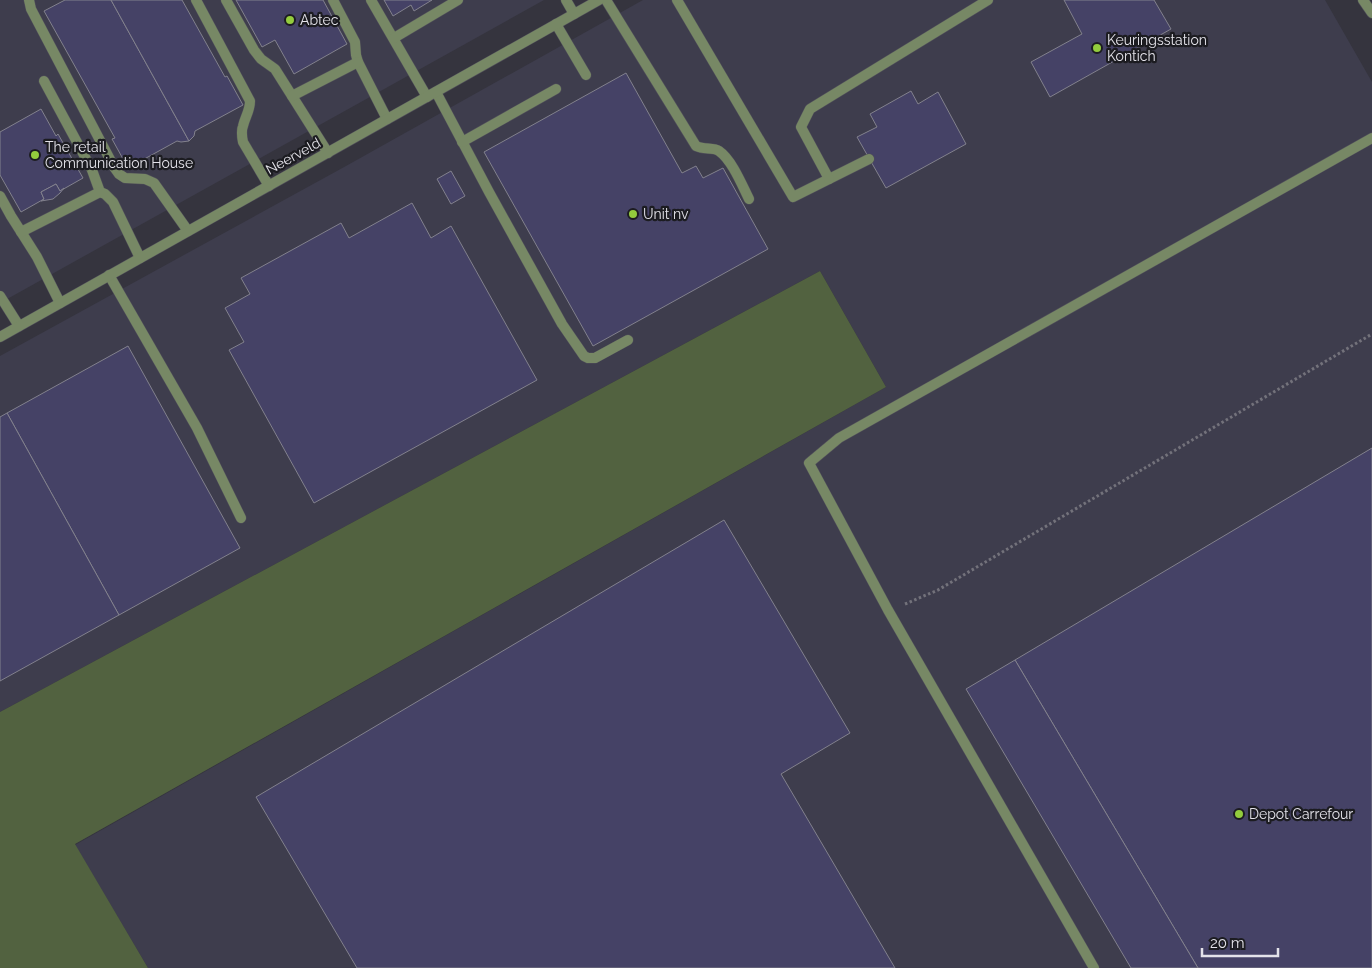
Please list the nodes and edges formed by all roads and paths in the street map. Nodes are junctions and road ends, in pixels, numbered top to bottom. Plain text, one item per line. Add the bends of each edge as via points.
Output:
1 (29, 0) edge
2 (196, 0) edge
3 (226, 0) edge
4 (333, 0) edge
5 (372, 0) edge
6 (458, 0) edge
7 (566, 0) edge
8 (599, 0) edge
9 (606, 0) edge
10 (677, 0) edge
11 (988, 0) edge
12 (1363, 0) edge
13 (1372, 13) edge
14 (574, 14) junction
15 (556, 24) junction
16 (394, 38) junction
17 (358, 62) junction
18 (586, 75) dead end
19 (44, 81) dead end
20 (556, 89) dead end
21 (431, 94) junction
22 (292, 96) junction
23 (387, 119) junction
24 (1372, 138) edge
25 (462, 142) junction
26 (328, 152) junction
27 (869, 159) dead end
28 (829, 179) junction
29 (269, 186) junction
30 (100, 192) junction
31 (0, 196) edge
32 (749, 199) dead end
33 (188, 231) junction
34 (21, 232) junction
35 (140, 258) junction
36 (109, 275) junction
37 (0, 296) edge
38 (60, 303) junction
39 (19, 326) junction
40 (1372, 334) edge
41 (0, 337) edge
42 (628, 340) dead end
43 (240, 518) dead end
44 (888, 610) junction
45 (1094, 968) edge

1 - 33 street via 114,167 125,178 154,183
2 - 29 street via 250,101 242,126 243,142
3 - 22 street via 254,50 275,70
4 - 17 street via 355,42
5 - 16 street
6 - 16 street
7 - 14 street
8 - 14 street, Neerveld
9 - 32 street via 696,146 718,150 727,159
10 - 28 street via 793,197
11 - 28 street via 810,109 801,127
12 - 13 street
14 - 15 street, Neerveld
15 - 18 street
15 - 21 street, Neerveld
16 - 21 street
17 - 22 street
17 - 23 street
19 - 30 street via 92,170
20 - 25 street
21 - 23 street, Neerveld
21 - 25 street
22 - 26 street
23 - 26 street, Neerveld
24 - 44 street via 839,438 809,463
25 - 42 street via 562,324 584,356 595,358
26 - 29 street, Neerveld
27 - 28 street
29 - 33 street, Neerveld
30 - 34 street
30 - 35 street via 113,202
31 - 34 street
33 - 35 street, Neerveld
34 - 38 street
35 - 36 street, Neerveld
36 - 38 street, Neerveld
36 - 43 street via 198,428
37 - 39 street
38 - 39 street, Neerveld
39 - 41 street, Neerveld
40 - 44 path via 938,590
44 - 45 street

